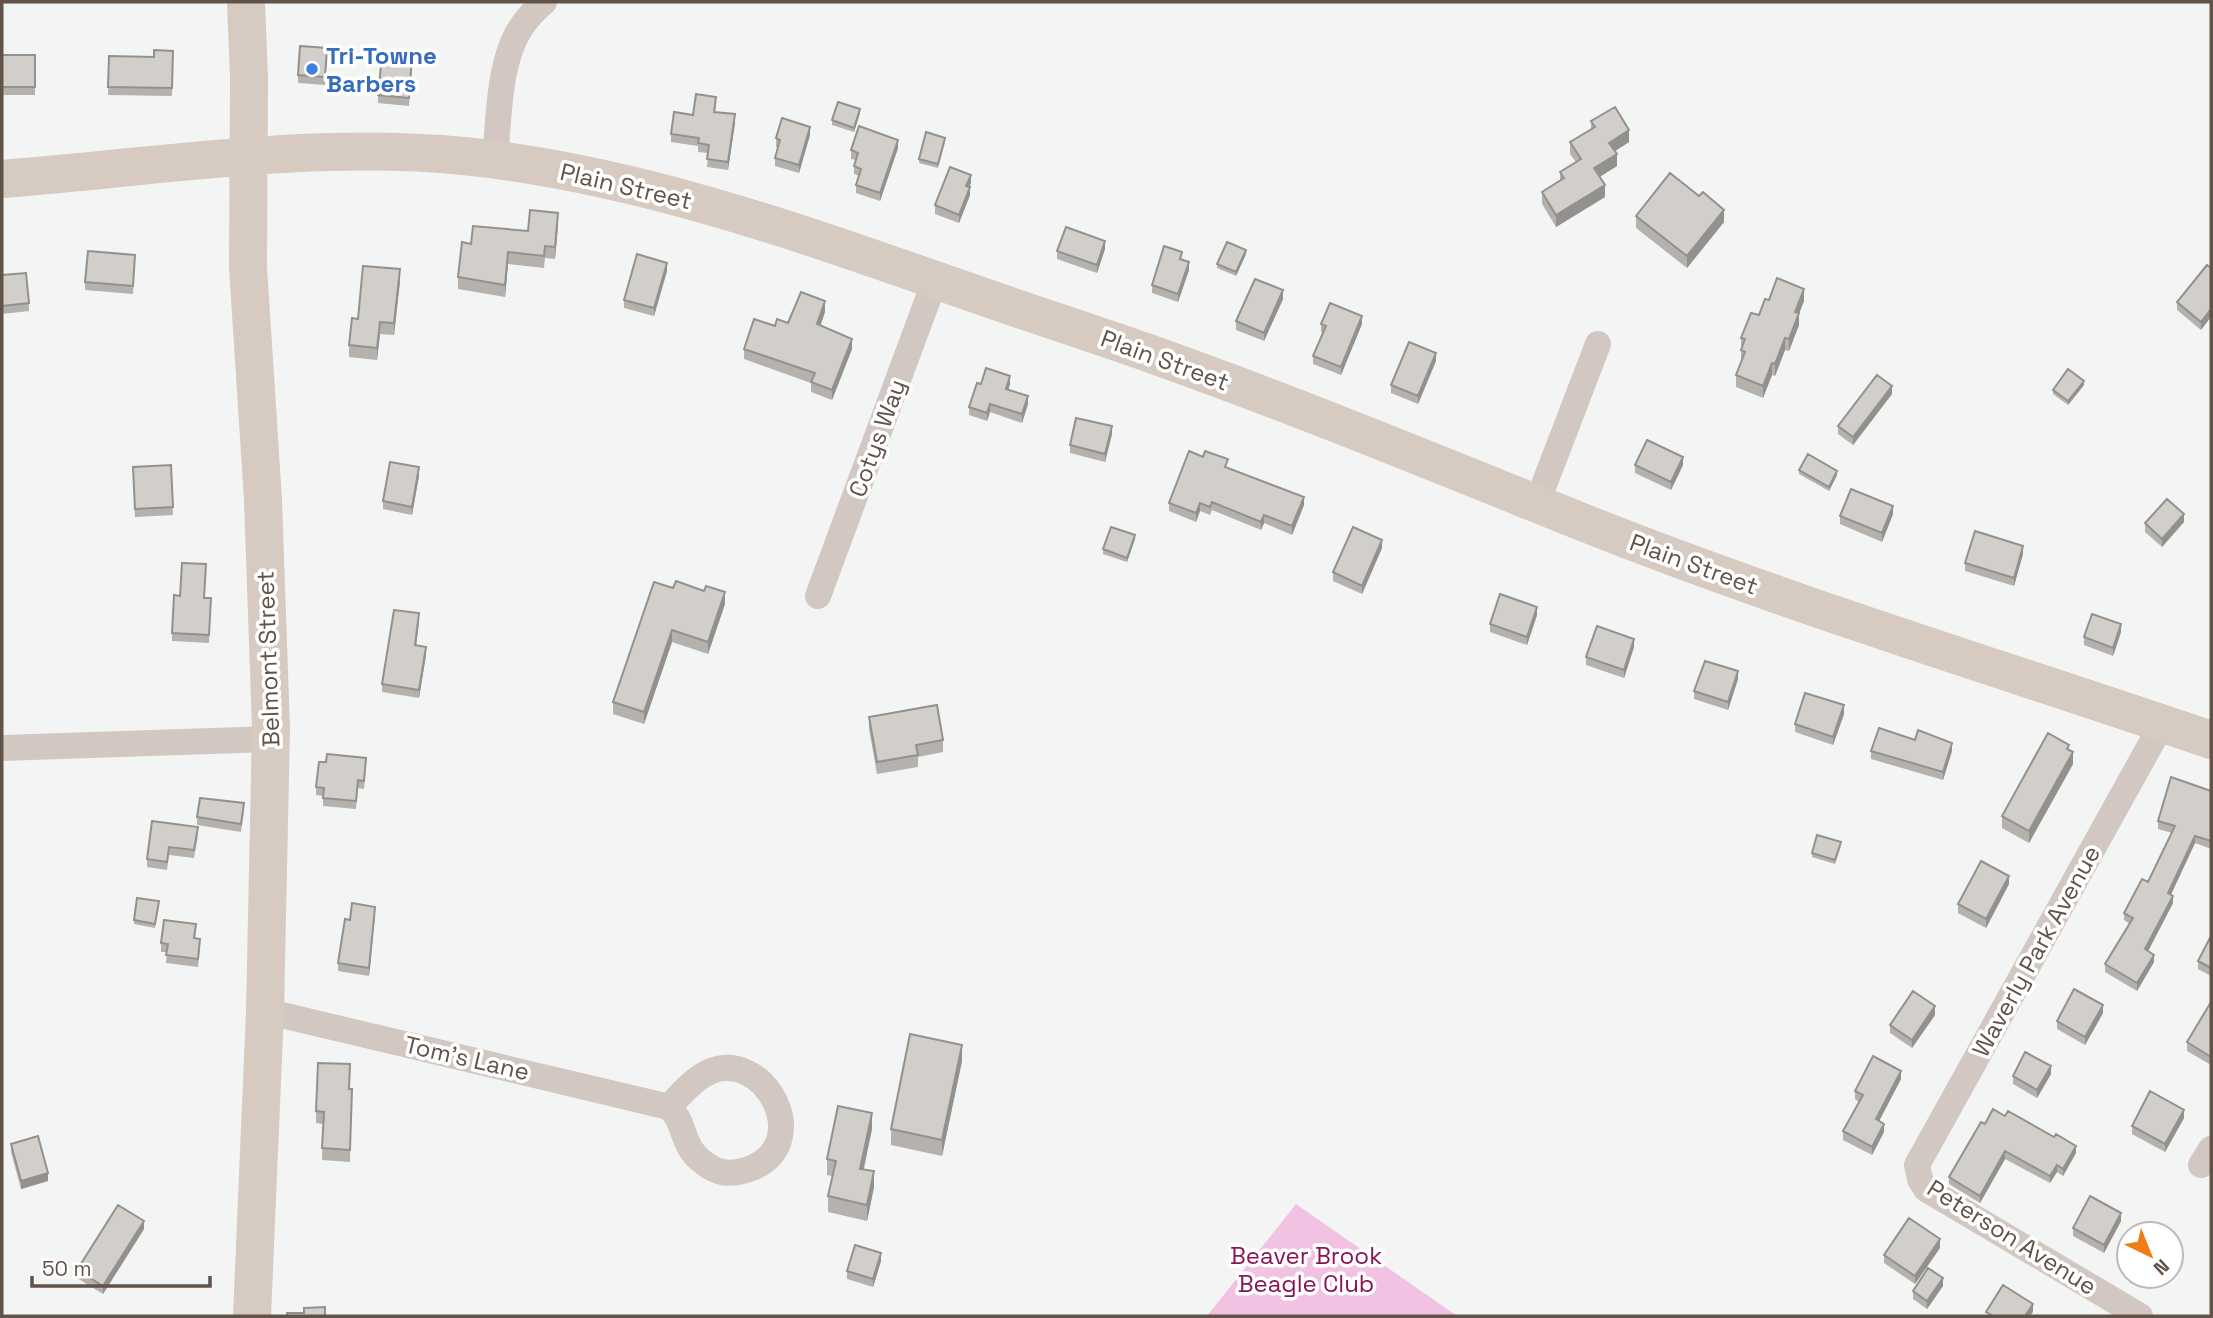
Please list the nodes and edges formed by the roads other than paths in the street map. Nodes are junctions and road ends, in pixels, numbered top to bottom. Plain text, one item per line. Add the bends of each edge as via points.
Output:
1 (246, 2) edge
2 (544, 2) edge
3 (248, 155) junction
4 (495, 160) junction
5 (2, 179) edge
6 (936, 280) junction
7 (1598, 344) dead end
8 (1537, 503) junction
9 (818, 596) dead end
10 (2162, 724) junction
11 (271, 739) junction
12 (2211, 740) edge
13 (2, 748) edge
14 (265, 1011) junction
15 (669, 1107) junction
16 (1920, 1179) joint
17 (252, 1316) edge
18 (2140, 1316) edge

1 - 3 main road, Belmont Street
2 - 4 street via 520,28 510,51
3 - 4 main road, Plain Street via 386,152
3 - 5 main road, Plain Street
3 - 11 main road, Belmont Street via 248,267 262,474
4 - 6 main road, Plain Street via 709,205
6 - 8 main road, Plain Street via 1200,372
6 - 9 street, Cotys Way
7 - 8 street
8 - 10 main road, Plain Street via 1749,585
10 - 12 main road, Plain Street
10 - 16 street, Waverly Park Avenue via 1917,1165
11 - 13 street
11 - 14 main road, Belmont Street
14 - 15 street, Tom's Lane
14 - 17 main road, Belmont Street
15 - 15 street via 705,1074 717,1069 739,1070 766,1088 778,1108 782,1132 767,1160 739,1173 724,1173 690,1151 677,1114
16 - 18 street, Peterson Avenue via 1926,1189

